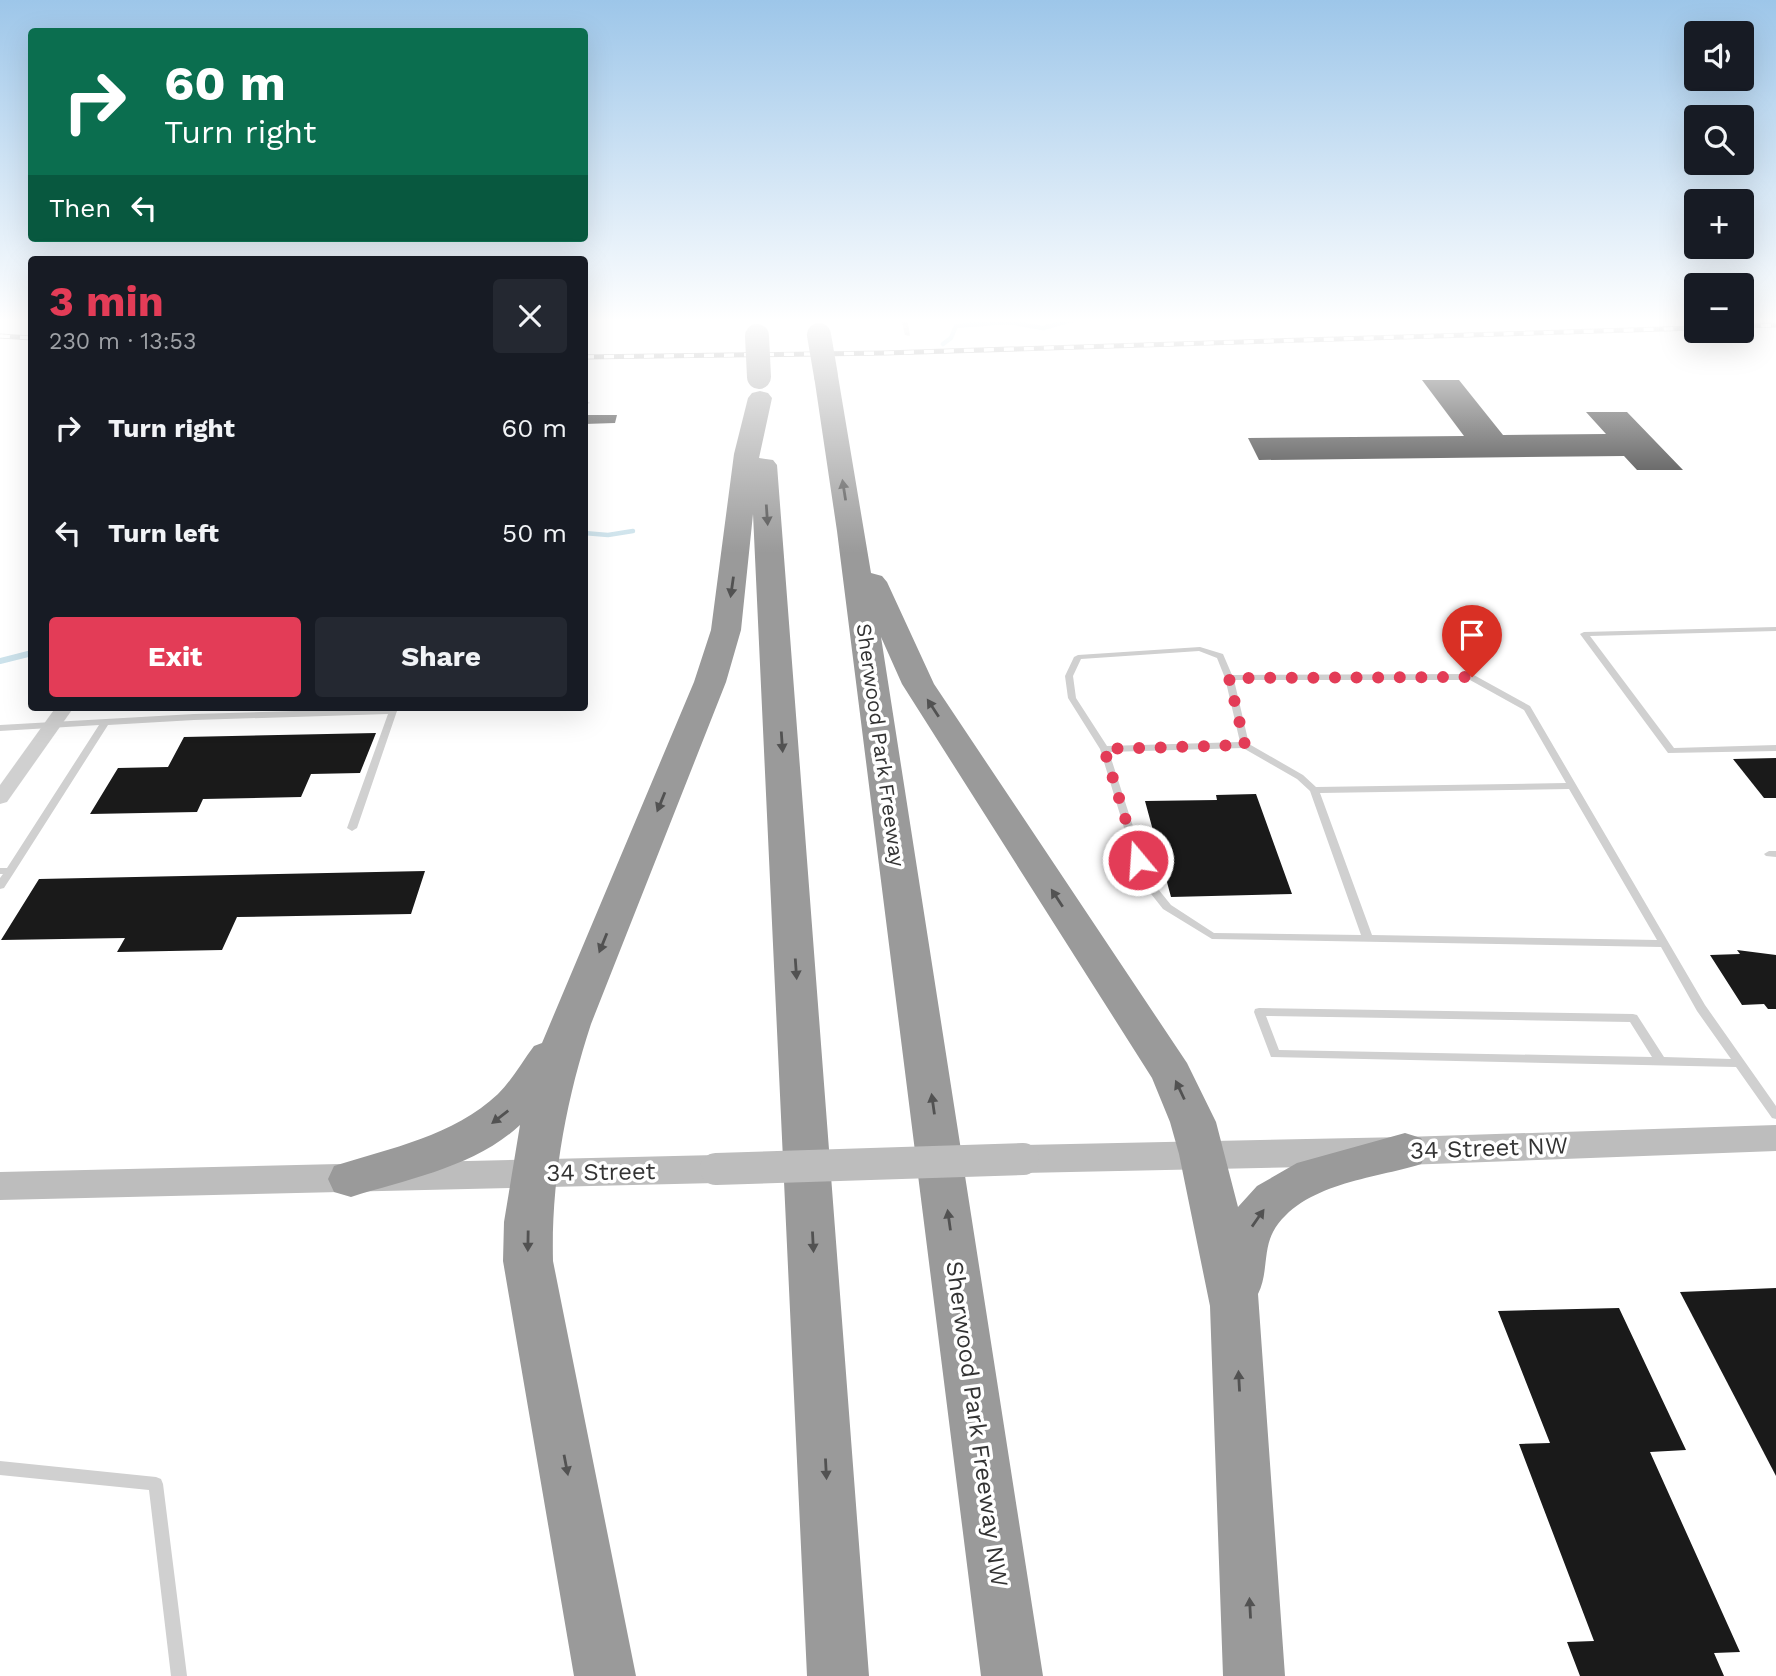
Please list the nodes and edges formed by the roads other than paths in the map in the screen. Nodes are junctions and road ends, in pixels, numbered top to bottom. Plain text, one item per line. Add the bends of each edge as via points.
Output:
1 (757, 396) edge
2 (760, 396) edge
3 (829, 396) edge
4 (851, 531) junction
5 (1776, 629) edge
6 (1229, 678) junction
7 (62, 711) edge
8 (223, 711) edge
9 (328, 711) edge
10 (393, 711) edge
11 (219, 717) junction
12 (105, 722) junction
13 (51, 727) junction
14 (0, 728) edge
15 (1245, 745) junction
16 (1776, 748) edge
17 (1104, 749) junction
18 (1572, 786) junction
19 (1314, 790) junction
20 (0, 798) edge
21 (352, 828) dead end
22 (5, 871) edge
23 (0, 886) edge
24 (1368, 939) junction
25 (1664, 944) junction
26 (570, 1024) junction
27 (1661, 1062) junction
28 (1739, 1063) junction
29 (1776, 1115) edge
30 (1776, 1138) edge
31 (1405, 1151) junction
32 (1202, 1154) junction
33 (942, 1171) joint
34 (534, 1173) junction
35 (809, 1174) joint
36 (351, 1179) junction
37 (0, 1186) edge
38 (1235, 1306) junction
39 (0, 1468) edge
40 (179, 1676) edge
41 (605, 1676) edge
42 (838, 1676) edge
43 (1012, 1676) edge
44 (1254, 1676) edge

1 -> 26 highway via 726,630 710,682
2 -> 35 highway
4 -> 3 highway, Sherwood Park Freeway, bridge
32 -> 4 highway via 1172,1074 918,684
33 -> 4 highway, Sherwood Park Freeway
5 - 16 lane via 1584,634 1671,751
6 - 15 lane
6 - 17 lane via 1220,656 1200,649 1078,657 1069,676 1072,698
6 - 18 lane via 1472,677 1527,708
7 - 13 street
8 - 11 lane
9 - 11 lane
10 - 21 lane
11 - 12 lane
12 - 13 lane
12 - 22 lane
13 - 14 lane
13 - 20 street
15 - 17 lane
15 - 19 lane
17 - 24 lane via 1145,880 1167,907 1212,936
18 - 19 lane
18 - 25 lane
19 - 24 lane
22 - 23 lane
24 - 25 lane
25 - 28 lane
26 - 34 highway via 547,1095
26 -> 36 highway via 529,1088 494,1123 444,1149
27 - 27 lane via 1275,1054 1259,1012 1633,1018
27 - 28 lane
28 - 29 lane
30 - 31 main road, 34 Street NW
31 - 32 main road, 34 Street NW
38 -> 31 highway via 1247,1237 1267,1205 1301,1181
32 - 34 main road, 34 Street, bridge
32 - 38 highway
43 -> 33 highway, Sherwood Park Freeway NW
34 - 36 main road, 34 Street
34 -> 41 highway via 528,1261
35 -> 42 highway
36 - 37 main road, 34 Street
44 -> 38 highway
39 - 40 lane via 156,1484

